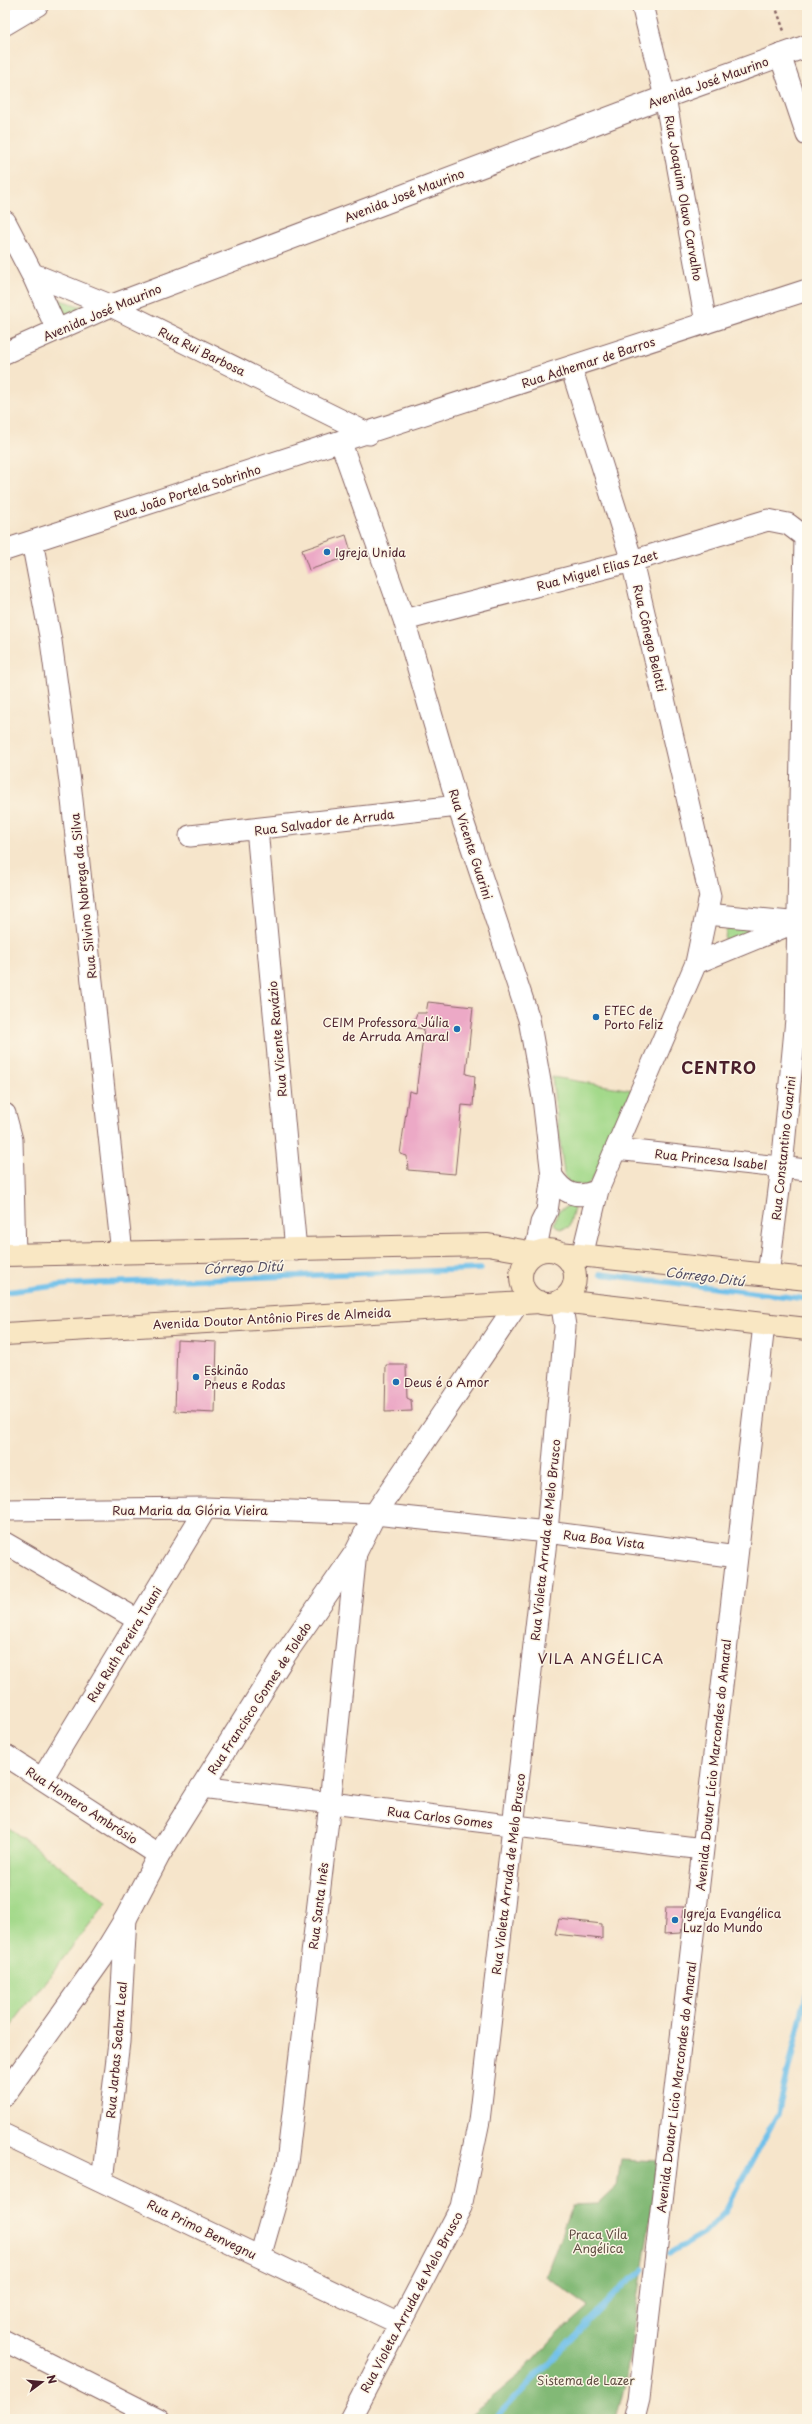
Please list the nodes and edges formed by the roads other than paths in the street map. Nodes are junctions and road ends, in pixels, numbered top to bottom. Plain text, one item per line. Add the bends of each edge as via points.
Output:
1 (37, 5) edge
2 (642, 5) edge
3 (5, 24) edge
4 (793, 51) edge
5 (665, 97) junction
6 (807, 135) edge
7 (5, 222) edge
8 (32, 274) junction
9 (807, 290) edge
10 (111, 306) junction
11 (706, 322) junction
12 (57, 330) junction
13 (5, 353) edge
14 (571, 367) junction
15 (369, 434) junction
16 (341, 443) junction
17 (788, 524) joint
18 (32, 541) junction
19 (5, 550) edge
20 (632, 561) junction
21 (404, 620) junction
22 (458, 806) junction
23 (257, 829) junction
24 (190, 836) dead end
25 (707, 914) junction
26 (802, 922) edge
27 (696, 963) junction
28 (5, 1114) edge
29 (616, 1149) junction
30 (782, 1167) junction
31 (807, 1170) edge
32 (552, 1176) junction
33 (598, 1190) junction
34 (296, 1250) junction
35 (122, 1253) junction
36 (535, 1253) junction
37 (560, 1253) junction
38 (10, 1255) edge
39 (582, 1256) junction
40 (768, 1275) junction
41 (807, 1279) edge
42 (561, 1301) junction
43 (540, 1302) junction
44 (517, 1304) junction
45 (764, 1325) junction
46 (807, 1329) edge
47 (5, 1334) edge
48 (206, 1508) junction
49 (5, 1510) edge
50 (376, 1514) junction
51 (547, 1532) junction
52 (5, 1543) edge
53 (356, 1552) junction
54 (736, 1557) junction
55 (138, 1620) junction
56 (5, 1755) edge
57 (42, 1780) junction
58 (201, 1787) junction
59 (330, 1803) junction
60 (514, 1826) junction
61 (703, 1849) junction
62 (159, 1855) junction
63 (126, 1918) junction
64 (5, 2094) edge
65 (5, 2135) edge
66 (102, 2181) junction
67 (260, 2257) junction
68 (400, 2324) junction
69 (5, 2341) edge
70 (159, 2419) edge
71 (350, 2419) edge
72 (634, 2419) edge

1 - 3 street
2 - 5 street, Rua Joaquim Olavo Carvalho
4 - 5 street, Avenida José Maurino
4 - 6 street
5 - 10 street, Avenida José Maurino
5 - 11 street, Rua Joaquim Olavo Carvalho
7 - 8 street
8 - 10 street, Rua Rui Barbosa
8 - 12 street
9 - 11 street, Rua Adhemar de Barros
10 - 12 street, Avenida José Maurino
10 - 15 street, Rua Rui Barbosa
11 - 14 street, Rua Adhemar de Barros
12 - 13 street, Avenida José Maurino
14 - 15 street, Rua Adhemar de Barros
14 - 20 street, Rua Cônego Belotti
15 - 16 street, Rua João Portela Sobrinho
16 - 18 street, Rua João Portela Sobrinho
16 - 21 street, Rua Vicente Guarini
17 - 20 street, Rua Miguel Elias Zaet via 768,520
17 - 26 street, Rua Constantino Guarini via 805,537
18 - 19 street, Rua João Portela Sobrinho
18 - 35 street, Rua Silvino Nobrega da Silva via 51,641 70,782
20 - 21 street, Rua Miguel Elias Zaet
20 - 25 street, Rua Cônego Belotti via 710,896
21 - 22 street, Rua Vicente Guarini
22 - 23 street, Rua Salvador de Arruda
22 - 32 street, Rua Vicente Guarini via 529,1019 543,1098
23 - 24 street, Rua Salvador de Arruda
23 - 34 street, Rua Vicente Ravázio
25 - 26 street via 749,920
25 - 27 street, Rua Cônego Belotti
26 - 27 street
26 - 30 street, Rua Constantino Guarini
27 - 29 street, Rua Cônego Belotti
28 - 38 street via 12,1140
29 - 30 street, Rua Princesa Isabel
29 - 33 street, Rua Cônego Belotti
30 - 31 street, Rua Princesa Isabel
30 - 40 street, Rua Constantino Guarini
32 - 33 street via 566,1192 577,1196 588,1195
32 - 36 street, Rua Vicente Guarini via 547,1211 541,1223
33 - 39 street, Rua Cônego Belotti
34 - 35 main road
34 - 36 main road via 488,1246
35 - 38 main road
36 - 37 main road via 547,1250
36 - 43 main road via 525,1262 521,1279 528,1295
37 - 39 main road
37 - 42 main road via 569,1261 574,1278 570,1291
39 - 40 main road
40 - 41 main road
42 - 43 main road via 552,1304
42 - 45 main road
42 - 51 street, Rua Violeta Arruda de Melo Brusco via 565,1326
43 - 44 main road, Avenida Doutor Antônio Pires de Almeida
44 - 47 main road, Avenida Doutor Antônio Pires de Almeida
44 - 50 street, Rua Francisco Gomes de Toledo
45 - 46 main road
45 - 54 street, Avenida Doutor Lício Marcondes do Amaral
48 - 49 street, Rua Maria da Glória Vieira
48 - 50 street, Rua Maria da Glória Vieira
48 - 55 street, Rua Ruth Pereira Tuani
50 - 51 street, Rua Boa Vista
50 - 53 street, Rua Francisco Gomes de Toledo
51 - 54 street, Rua Boa Vista
51 - 60 street, Rua Violeta Arruda de Melo Brusco
52 - 55 street
53 - 58 street, Rua Francisco Gomes de Toledo via 284,1656
53 - 59 street, Rua Santa Inês
54 - 61 street, Avenida Doutor Lício Marcondes do Amaral
55 - 57 street, Rua Ruth Pereira Tuani
56 - 57 street, Rua Homero Ambrósio
57 - 62 street, Rua Homero Ambrósio
58 - 59 street, Rua Carlos Gomes
58 - 62 street, Rua Francisco Gomes de Toledo
59 - 60 street, Rua Carlos Gomes
59 - 67 street, Rua Santa Inês via 288,2163
60 - 61 street, Rua Carlos Gomes
60 - 68 street, Rua Violeta Arruda de Melo Brusco via 478,2121 461,2207
61 - 72 street, Avenida Doutor Lício Marcondes do Amaral via 640,2392
62 - 63 street, Rua Francisco Gomes de Toledo
63 - 64 street, Rua Francisco Gomes de Toledo via 101,1959
63 - 66 street, Rua Jarbas Seabra Leal via 119,2042
65 - 66 street, Rua Primo Benvegnu
66 - 67 street, Rua Primo Benvegnu
67 - 68 street, Rua Primo Benvegnu
68 - 71 street, Rua Violeta Arruda de Melo Brusco
69 - 70 street

